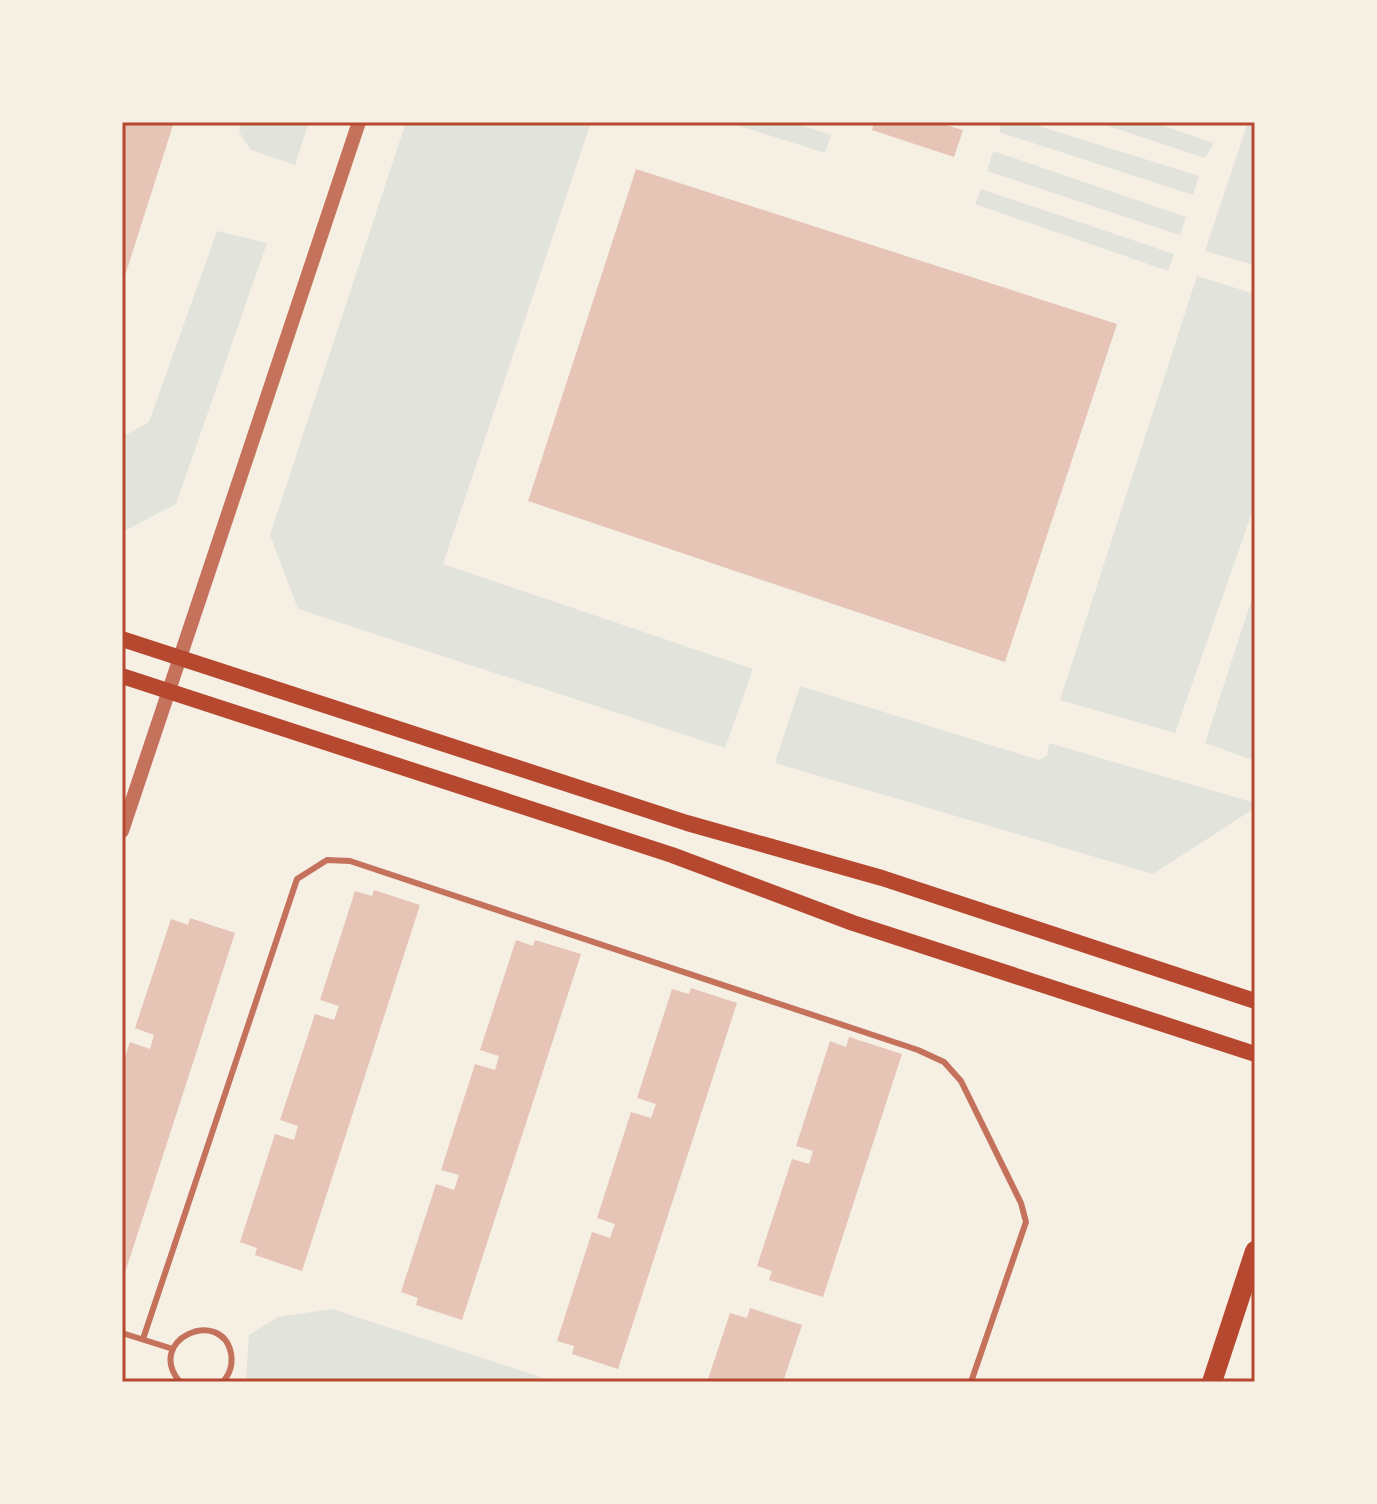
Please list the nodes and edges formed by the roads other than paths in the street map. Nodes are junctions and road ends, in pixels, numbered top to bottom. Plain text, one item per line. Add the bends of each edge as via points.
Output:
1 (359, 122) edge
2 (122, 639) edge
3 (180, 659) junction
4 (122, 676) edge
5 (169, 690) junction
6 (122, 831) edge
7 (1255, 1001) edge
8 (1255, 1054) edge
9 (1255, 1251) edge
10 (122, 1333) edge
11 (143, 1339) junction
12 (173, 1349) junction
13 (180, 1382) edge
14 (223, 1382) edge
15 (971, 1382) edge
16 (1212, 1382) edge

1 - 3 street
2 - 3 main road
3 - 5 street
3 - 7 main road via 687,823 882,878
4 - 5 main road
5 - 6 street
5 - 8 main road
9 - 16 main road
10 - 11 lane
11 - 12 lane
11 - 15 lane via 297,879 327,860 350,861 944,1062 961,1081 1026,1222
12 - 13 lane via 171,1369
12 - 14 lane via 195,1330 223,1338 231,1366

